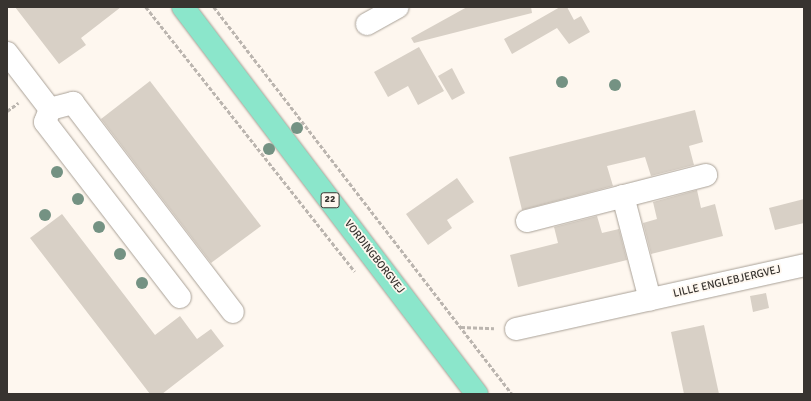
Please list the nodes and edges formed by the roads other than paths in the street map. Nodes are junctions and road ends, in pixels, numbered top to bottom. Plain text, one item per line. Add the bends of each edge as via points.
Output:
1 (183, 7) edge
2 (398, 7) edge
3 (367, 24) dead end
4 (7, 53) edge
5 (50, 109) junction
6 (706, 175) dead end
7 (623, 196) junction
8 (527, 221) dead end
9 (804, 265) edge
10 (180, 297) dead end
11 (650, 300) junction
12 (233, 312) dead end
13 (516, 329) road end
14 (477, 394) edge

1 - 14 main road, VORDINGBORGVEJ / 22
2 - 3 street
4 - 5 street
5 - 10 street via 45,122
5 - 12 street via 73,104
6 - 7 street
7 - 8 street
7 - 11 street
9 - 11 street, LILLE ENGLEBJERGVEJ
11 - 13 street, LILLE ENGLEBJERGVEJ

